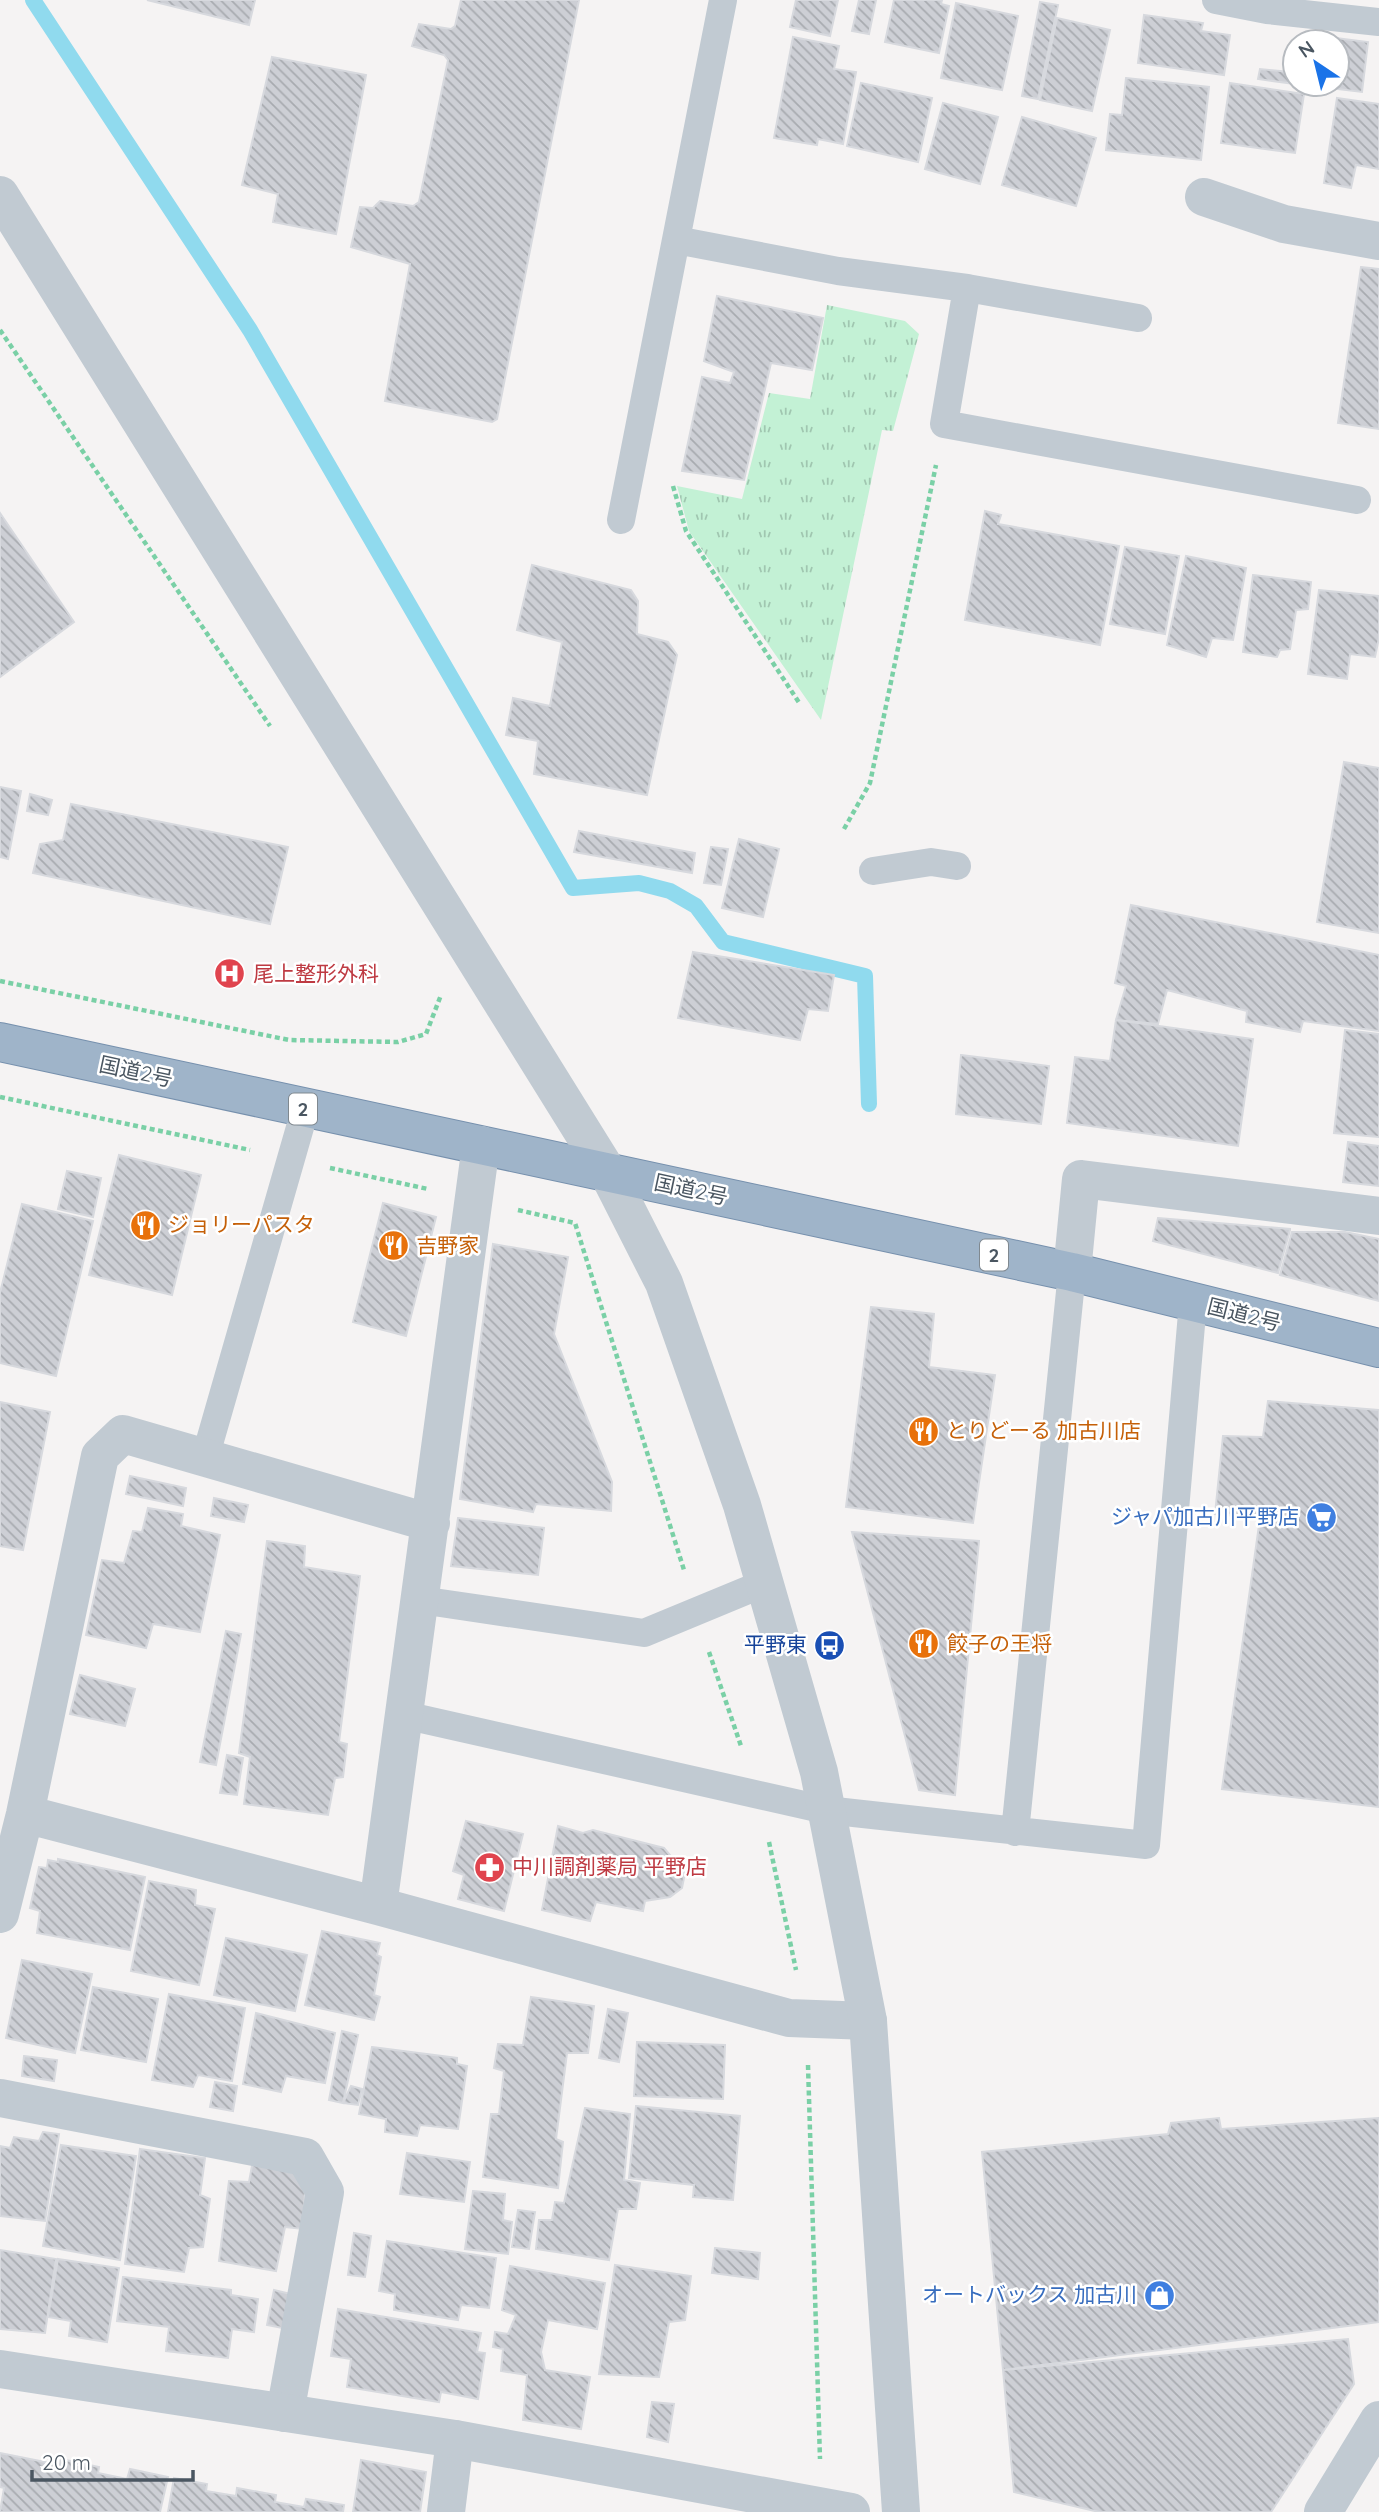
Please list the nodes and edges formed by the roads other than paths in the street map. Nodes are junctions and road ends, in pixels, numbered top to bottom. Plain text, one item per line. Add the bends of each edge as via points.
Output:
1 (723, 0) edge
2 (1216, 0) edge
3 (1379, 22) edge
4 (0, 195) edge
5 (1205, 197) dead end
6 (676, 240) junction
7 (1379, 241) edge
8 (967, 288) junction
9 (1138, 318) dead end
10 (1357, 500) dead end
11 (621, 520) dead end
12 (957, 866) dead end
13 (873, 871) dead end
14 (0, 1042) edge
15 (305, 1110) junction
16 (481, 1145) junction
17 (607, 1171) junction
18 (1379, 1216) edge
19 (1072, 1272) junction
20 (1193, 1302) junction
21 (1379, 1349) edge
22 (205, 1458) junction
23 (431, 1523) junction
24 (765, 1583) junction
25 (420, 1600) junction
26 (404, 1715) junction
27 (826, 1810) junction
28 (25, 1814) junction
29 (1015, 1832) junction
30 (378, 1906) junction
31 (0, 1914) edge
32 (868, 2021) junction
33 (0, 2098) edge
34 (0, 2369) edge
35 (285, 2413) junction
36 (1379, 2420) edge
37 (455, 2439) junction
38 (836, 2509) edge
39 (446, 2512) edge
40 (901, 2512) edge
41 (1323, 2512) edge

1 - 6 lane
2 - 3 lane
4 - 17 street
5 - 7 street via 1284,224
6 - 8 lane via 838,271
6 - 11 lane
8 - 9 lane
8 - 10 lane via 944,424
12 - 13 lane via 931,862
14 - 15 highway, 国道2号 / 2
15 - 16 highway, 国道2号 / 2
15 - 22 lane
16 - 17 highway, 国道2号 / 2
16 - 23 street
17 - 19 highway, 国道2号 / 2
17 - 24 street via 664,1283
18 - 19 street via 1081,1179
19 - 20 highway, 国道2号 / 2
19 - 29 lane
20 - 21 highway, 国道2号 / 2
20 - 29 lane via 1146,1845
22 - 23 street
22 - 28 street via 123,1434 100,1456
23 - 25 street
24 - 25 lane via 644,1633
24 - 27 street
25 - 26 street
26 - 27 lane
26 - 30 street
27 - 29 lane
27 - 32 street
28 - 30 street
28 - 31 street
30 - 32 street via 789,2018
32 - 40 street
33 - 35 street via 305,2157 325,2192
34 - 35 street
35 - 37 street
36 - 41 street
37 - 38 street
37 - 39 street

